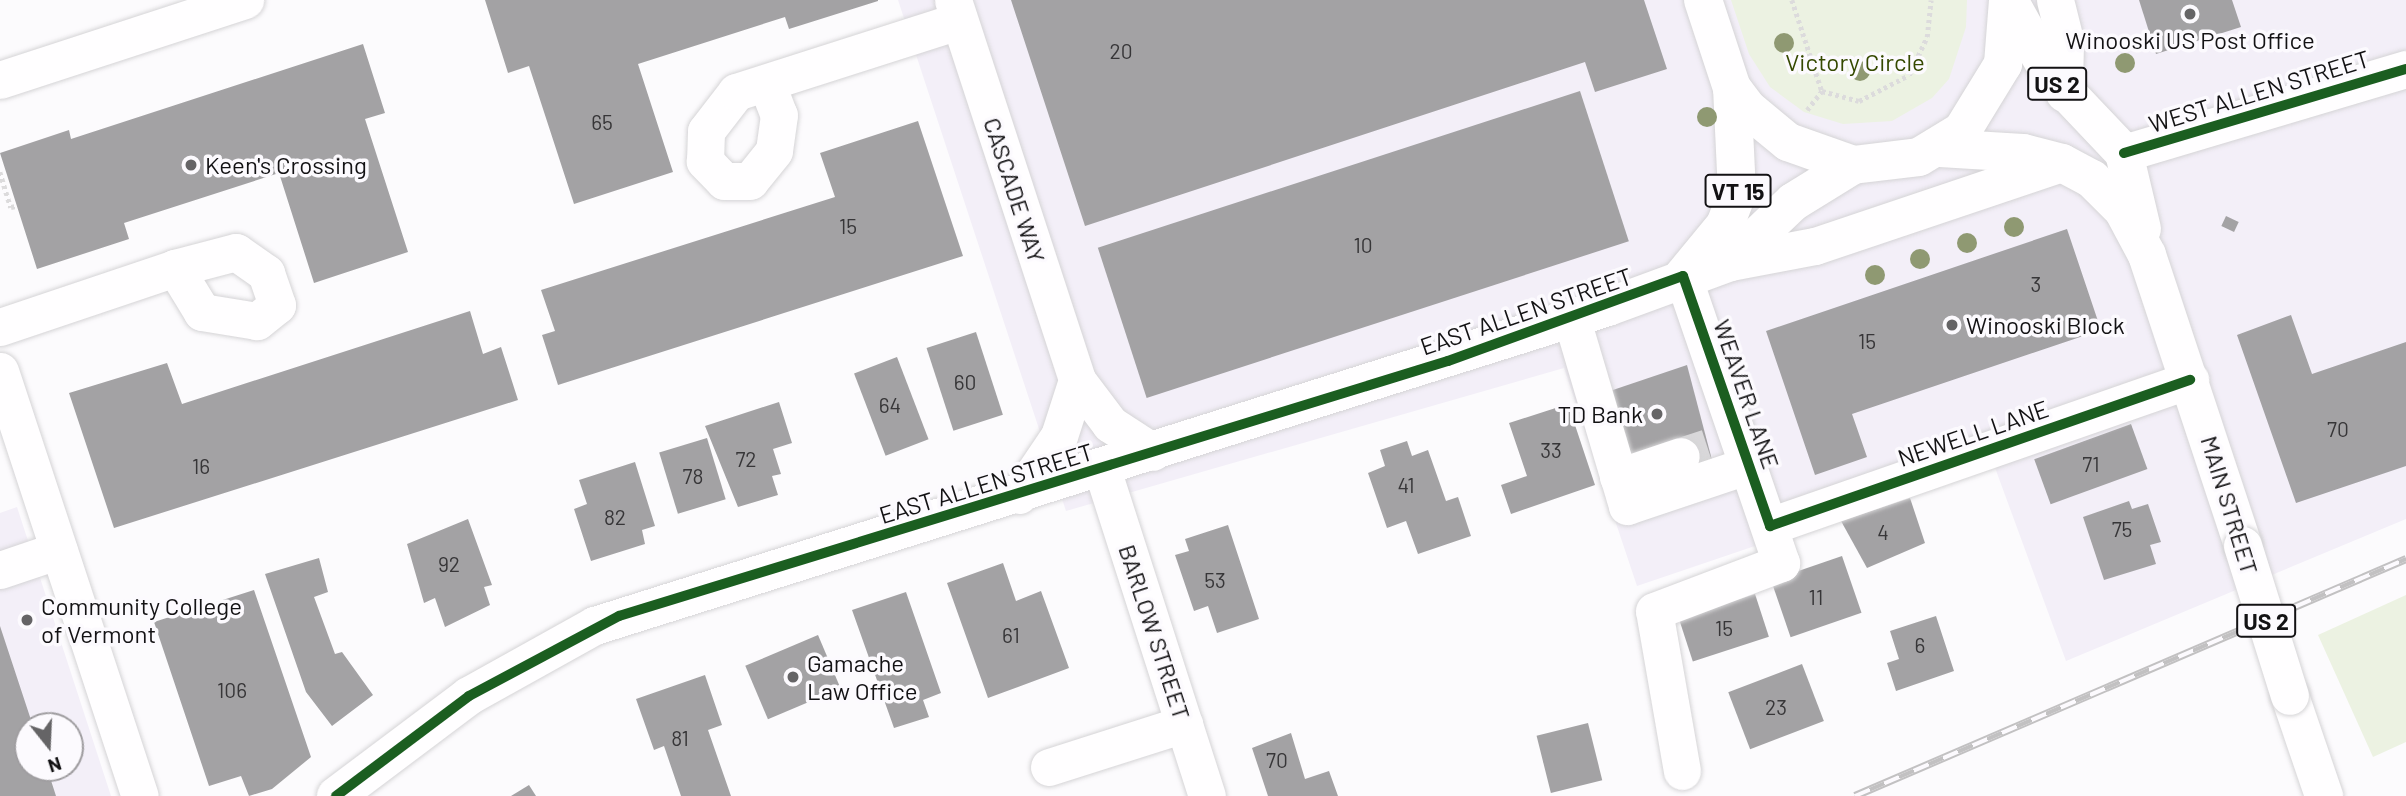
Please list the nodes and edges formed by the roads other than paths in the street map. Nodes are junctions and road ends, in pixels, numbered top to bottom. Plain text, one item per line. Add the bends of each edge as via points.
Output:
1 (245, 0) edge
2 (1703, 0) edge
3 (2009, 0) edge
4 (2055, 0) edge
5 (956, 10) edge
6 (2406, 69) edge
7 (0, 80) edge
8 (768, 87) dead end
9 (1732, 88) junction
10 (2064, 93) junction
11 (1940, 148) junction
12 (2124, 153) junction
13 (2062, 163) junction
14 (1853, 165) junction
15 (2147, 255) junction
16 (1730, 262) junction
17 (176, 268) dead end
18 (1683, 276) junction
19 (1572, 320) junction
20 (0, 327) edge
21 (0, 370) edge
22 (1077, 380) junction
23 (2190, 380) junction
24 (1719, 451) junction
25 (1153, 453) junction
26 (1102, 469) junction
27 (1618, 477) junction
28 (1019, 495) junction
29 (1770, 526) junction
30 (59, 550) junction
31 (0, 570) edge
32 (1184, 724) junction
33 (1049, 767) dead end
34 (1682, 771) dead end
35 (140, 796) edge
36 (336, 796) edge
37 (1207, 796) edge
38 (2325, 796) edge

1 - 7 street
2 - 9 main road, MAIN STREET / US 2
3 - 10 main road, MAIN STREET / US 2
3 - 11 main road, MAIN STREET via 2008,41 1991,90 1962,131
4 - 10 street via 2066,40
5 - 8 street
5 - 22 street, CASCADE WAY
6 - 12 street, WEST ALLEN STREET
9 - 14 main road, MAIN STREET / US 2 via 1788,142
9 - 18 main road, EAST ALLEN STREET / VT 15 via 1740,163 1735,200 1706,254
10 - 12 main road, MAIN STREET / US 2
11 - 13 main road, MAIN STREET / US 2 via 2023,153
11 - 14 main road, MAIN STREET / US 2 via 1899,162
12 - 15 main road, MAIN STREET / US 2
13 - 15 main road, MAIN STREET / US 2 via 2108,192
13 - 16 street, EAST ALLEN STREET via 1815,246
14 - 16 main road, EAST ALLEN STREET / VT 15 via 1793,202
15 - 23 main road, MAIN STREET / US 2
16 - 18 main road, EAST ALLEN STREET / VT 15
17 - 20 street
18 - 19 main road, EAST ALLEN STREET / VT 15
18 - 24 street, WEAVER LANE
19 - 25 main road, EAST ALLEN STREET / VT 15
19 - 27 street
21 - 30 street
22 - 25 street, CASCADE WAY via 1110,424
22 - 28 street via 1059,436
23 - 29 street, NEWELL LANE
23 - 38 main road, MAIN STREET / US 2, bridge
24 - 27 street
24 - 27 street via 1627,506
24 - 29 street, WEAVER LANE
25 - 26 main road, EAST ALLEN STREET / VT 15
26 - 28 main road, EAST ALLEN STREET / VT 15
26 - 32 street, BARLOW STREET
28 - 36 main road, EAST ALLEN STREET / VT 15 via 594,626 470,696
29 - 34 street, WEAVER LANE via 1782,563 1654,611
30 - 31 street
30 - 35 street
32 - 33 street
32 - 37 street, BARLOW STREET

